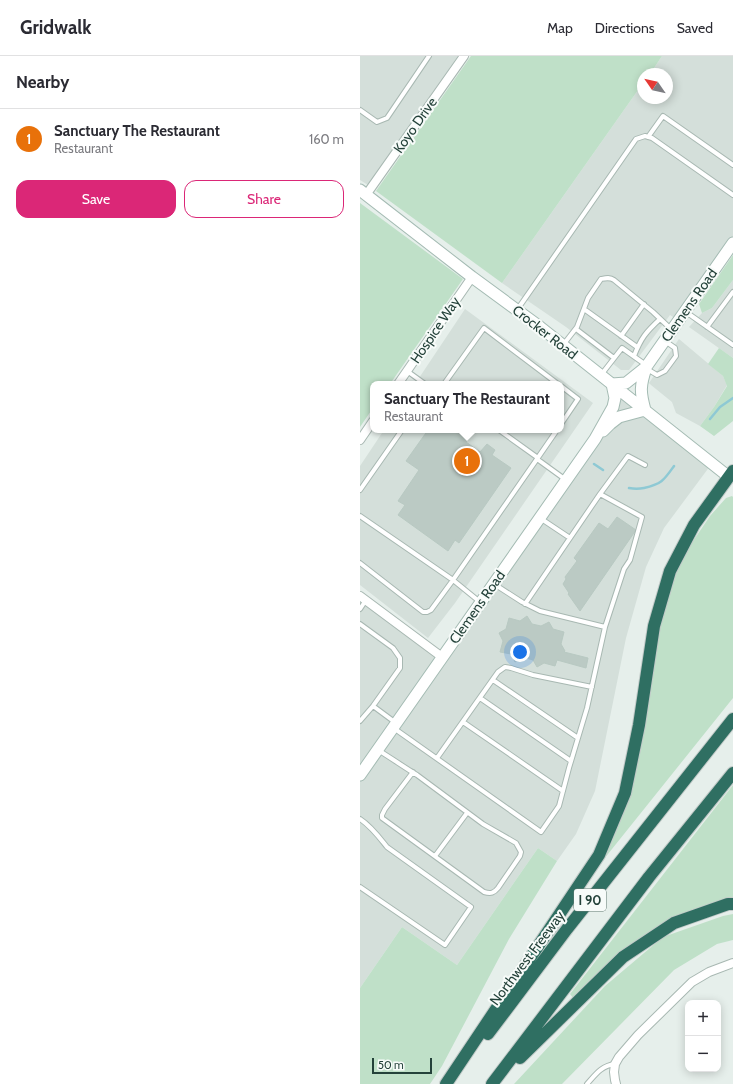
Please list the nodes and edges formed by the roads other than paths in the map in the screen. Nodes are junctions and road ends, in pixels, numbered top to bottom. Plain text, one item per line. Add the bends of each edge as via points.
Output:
1 (429, 56) edge
2 (464, 56) edge
3 (360, 110) edge
4 (648, 137) junction
5 (733, 165) edge
6 (733, 188) edge
7 (363, 193) edge
8 (731, 194) edge
9 (733, 243) edge
10 (472, 277) junction
11 (733, 292) edge
12 (644, 304) junction
13 (584, 309) junction
14 (517, 310) junction
15 (685, 312) junction
16 (660, 319) junction
17 (707, 327) junction
18 (576, 329) junction
19 (672, 330) junction
20 (591, 333) dead end
21 (621, 336) junction
22 (588, 338) junction
23 (599, 339) dead end
24 (627, 340) junction
25 (665, 340) junction
26 (595, 343) junction
27 (606, 344) dead end
28 (563, 345) junction
29 (733, 345) edge
30 (637, 347) junction
31 (622, 348) junction
32 (603, 349) junction
33 (634, 356) junction
34 (614, 358) junction
35 (647, 366) junction
36 (407, 371) junction
37 (601, 375) junction
38 (400, 381) edge
39 (421, 381) edge
40 (446, 381) edge
41 (554, 381) edge
42 (612, 384) junction
43 (564, 388) edge
44 (645, 410) junction
45 (564, 420) edge
46 (370, 425) edge
47 (400, 433) edge
48 (503, 433) edge
49 (555, 433) edge
50 (595, 439) junction
51 (360, 440) edge
52 (537, 458) junction
53 (646, 465) dead end
54 (731, 474) edge
55 (566, 480) junction
56 (360, 490) edge
57 (600, 494) junction
58 (360, 516) edge
59 (539, 518) junction
60 (570, 538) junction
61 (360, 563) edge
62 (453, 580) junction
63 (494, 584) junction
64 (363, 598) edge
65 (480, 602) junction
66 (525, 604) junction
67 (360, 609) edge
68 (360, 624) edge
69 (605, 627) junction
70 (442, 657) junction
71 (492, 680) junction
72 (592, 687) junction
73 (480, 698) junction
74 (373, 706) junction
75 (733, 719) edge
76 (360, 721) edge
77 (463, 722) junction
78 (395, 726) junction
79 (578, 738) junction
80 (378, 750) junction
81 (437, 758) junction
82 (571, 762) junction
83 (413, 772) junction
84 (733, 773) edge
85 (360, 775) edge
86 (563, 791) junction
87 (467, 813) junction
88 (360, 818) edge
89 (435, 856) junction
90 (360, 887) edge
91 (733, 904) edge
92 (733, 963) edge
93 (615, 1064) junction
94 (446, 1084) edge
95 (451, 1084) edge
96 (492, 1084) edge
97 (587, 1084) edge
98 (616, 1084) edge

1 - 3 lane via 387,118 377,122
2 - 7 street, Koyo Drive
4 - 5 lane via 663,116
4 - 8 lane
4 - 14 lane via 636,139
6 - 8 lane
7 - 10 street, Crocker Road
9 - 15 street, Clemens Road
10 - 14 street, Crocker Road
10 - 36 street, Hospice Way
11 - 17 lane
12 - 13 lane via 610,277 601,279
12 - 16 lane
12 - 21 lane
13 - 18 lane
13 - 21 lane via 614,334
14 - 28 street, Crocker Road
15 - 17 lane
15 - 19 street, Clemens Road
16 - 19 lane
16 - 30 lane via 643,333
17 - 29 lane
18 - 22 lane
18 - 28 lane
19 - 25 street, Clemens Road
20 - 22 lane
21 - 24 lane
22 - 26 lane
23 - 26 lane
24 - 30 lane
24 - 31 lane
25 - 35 street, Clemens Road
25 - 35 lane via 675,348 676,356 665,371 657,375
26 - 32 lane
27 - 32 lane
28 - 37 street, Crocker Road
30 - 33 lane
31 - 33 lane
31 - 34 lane
32 - 34 lane
33 - 35 lane
34 - 37 lane
35 - 42 street, Clemens Road via 626,383
35 - 44 street, Clemens Road via 641,391
36 - 38 street, Hospice Way
36 - 39 lane
37 - 42 street, Crocker Road
40 - 41 lane via 484,328
42 - 44 street, Crocker Road
42 - 50 street, Clemens Road via 615,398 613,406
43 - 45 lane via 578,400
44 - 50 street, Clemens Road via 620,417
44 - 54 street, Crocker Road
46 - 51 street
47 - 56 lane
48 - 52 lane
49 - 52 lane
50 - 55 street, Clemens Road
52 - 55 lane
52 - 62 lane
53 - 57 lane via 628,456
54 - 94 highway via 694,525 670,571 654,626 639,725 625,794 599,855
55 - 59 street, Clemens Road
57 - 60 lane
57 - 69 lane via 642,517 630,560 624,569
58 - 62 lane
59 - 60 lane
59 - 63 street, Clemens Road
60 - 66 lane
61 - 62 lane via 423,612 430,610
62 - 65 lane
63 - 65 street, Clemens Road
63 - 66 lane
64 - 67 lane
64 - 70 street
65 - 70 street, Clemens Road
66 - 69 lane via 540,611
68 - 74 lane via 393,648 400,658 400,668
69 - 72 lane
70 - 78 street, Clemens Road
71 - 72 lane via 505,667
71 - 73 lane
71 - 79 lane
72 - 79 lane
73 - 77 lane
73 - 82 lane
74 - 76 lane
74 - 78 lane
75 - 95 highway, Northwest Freeway / I 90 via 567,929
77 - 81 lane
77 - 86 lane
78 - 80 street, Clemens Road
78 - 81 lane
79 - 82 lane
80 - 83 lane
80 - 85 street, Clemens Road
81 - 86 lane via 541,832 559,806
82 - 86 lane
83 - 87 lane
83 - 89 lane via 385,809 382,818
84 - 96 highway, I 90
87 - 89 lane
87 - 89 lane via 520,848 520,856 498,888 492,893 484,892
88 - 90 lane via 387,847 471,907 445,945
91 - 96 highway via 674,924 622,957
92 - 93 street via 692,982 638,1035
93 - 97 lane via 601,1069
93 - 98 street

